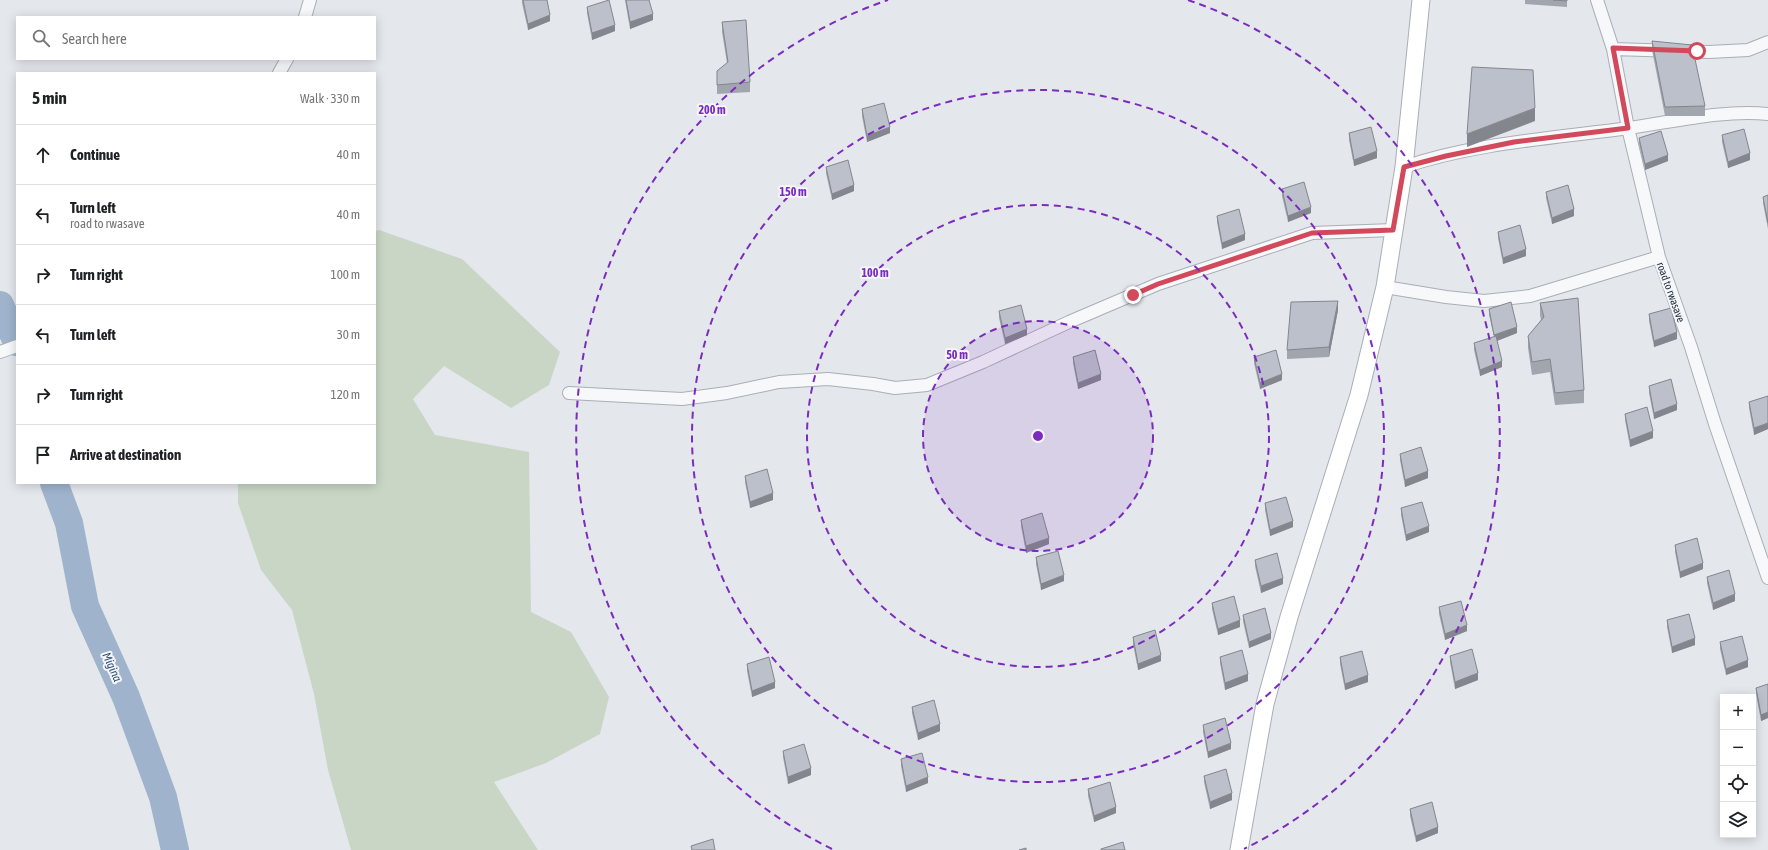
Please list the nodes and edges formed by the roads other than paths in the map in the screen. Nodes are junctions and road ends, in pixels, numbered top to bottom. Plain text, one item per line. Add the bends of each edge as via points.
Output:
1 (310, 0) edge
2 (1421, 0) edge
3 (1597, 0) edge
4 (305, 16) edge
5 (1768, 42) edge
6 (1613, 48) junction
7 (286, 60) edge
8 (280, 72) edge
9 (1768, 114) edge
10 (1628, 128) junction
11 (1404, 167) junction
12 (1393, 230) junction
13 (1659, 257) junction
14 (1385, 287) junction
15 (569, 393) dead end
16 (1768, 578) edge
17 (1239, 850) edge

1 - 4 street
2 - 11 main road
3 - 6 street, road to rwasave
5 - 6 street via 1748,50 1709,52
6 - 10 street, road to rwasave
7 - 8 street
9 - 10 street via 1705,116
10 - 11 street via 1514,142
10 - 13 street, road to rwasave
11 - 12 main road
12 - 14 main road
12 - 15 street via 1312,233 1158,284 927,385 895,388 828,379 779,382 728,393 682,399
13 - 14 street via 1530,296 1484,301
13 - 16 street, road to rwasave
14 - 17 main road via 1359,395 1289,617 1265,704

